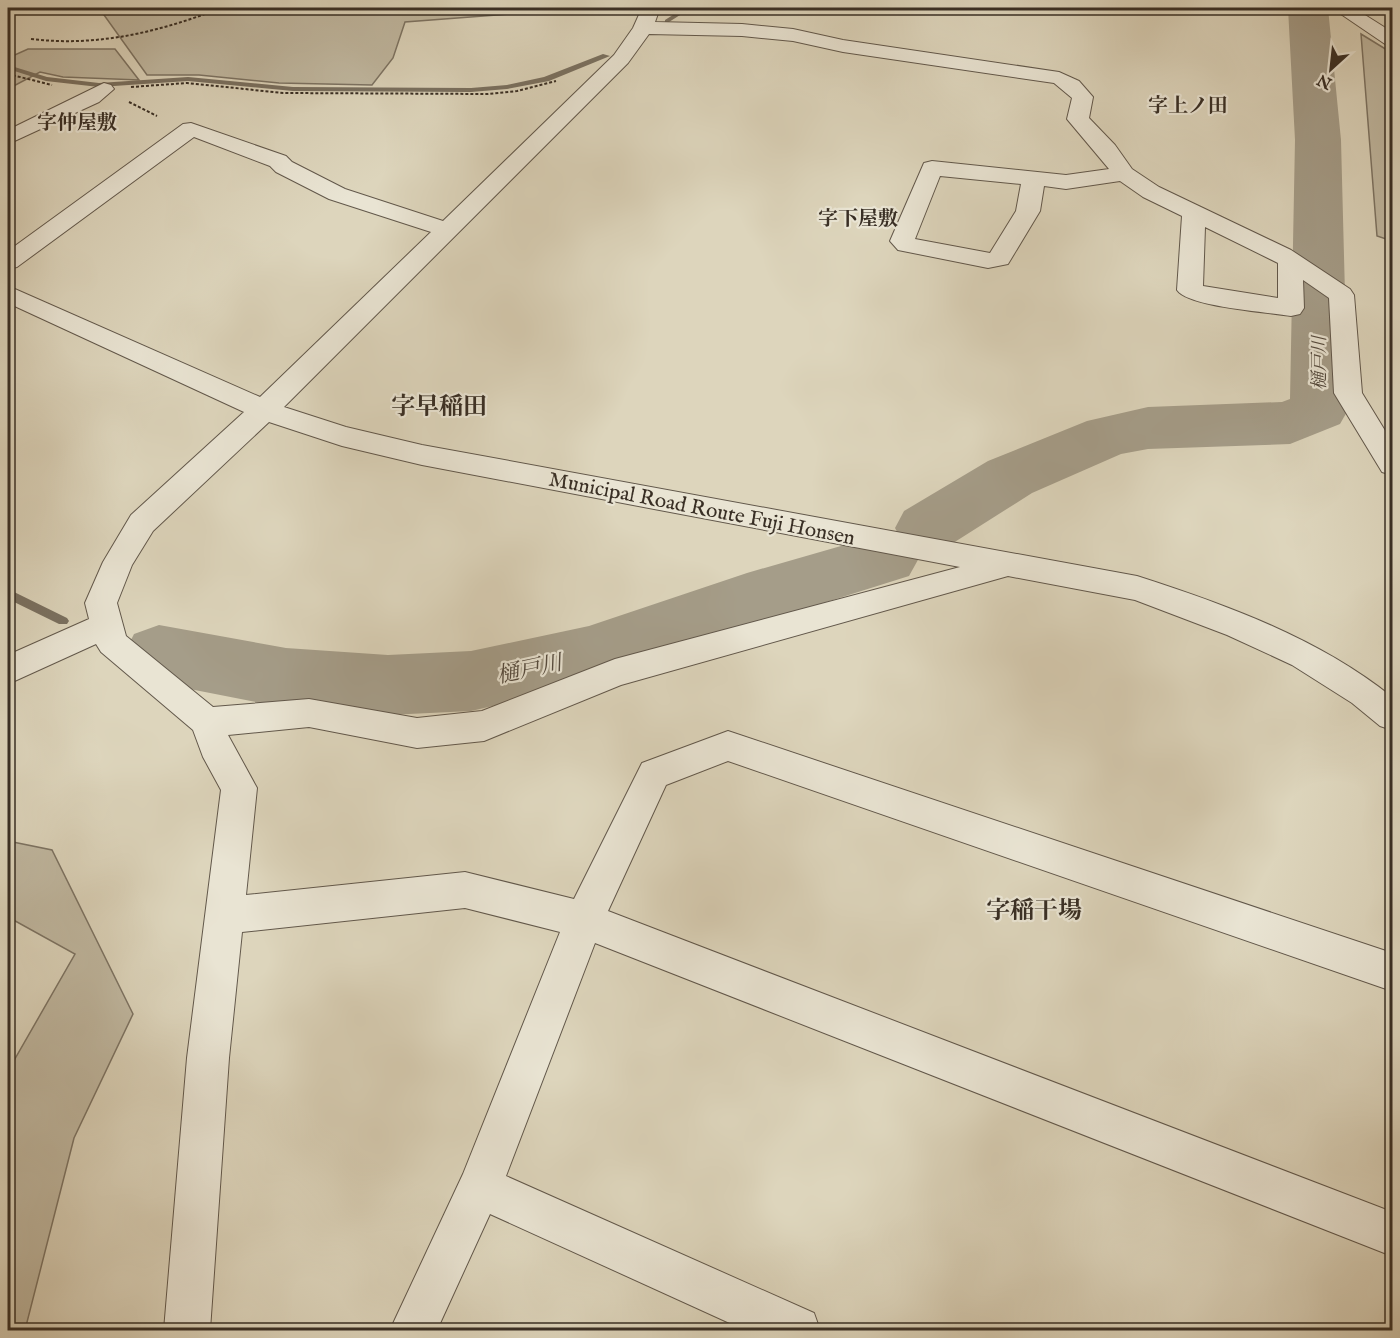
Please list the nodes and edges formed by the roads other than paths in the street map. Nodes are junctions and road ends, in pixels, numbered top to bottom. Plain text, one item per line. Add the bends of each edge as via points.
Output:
1 (1342, 8) edge
2 (647, 18) edge
3 (1392, 40) edge
4 (104, 89) road end
5 (8, 138) edge
6 (1124, 174) junction
7 (1034, 178) junction
8 (1194, 212) junction
9 (447, 230) junction
10 (8, 262) edge
11 (1296, 264) junction
12 (8, 294) edge
13 (264, 410) junction
14 (1392, 465) edge
15 (1005, 564) junction
16 (105, 626) junction
17 (8, 670) edge
18 (1392, 716) edge
19 (207, 723) junction
20 (225, 915) junction
21 (584, 920) junction
22 (1392, 972) edge
23 (480, 1187) junction
24 (1392, 1234) edge
25 (187, 1330) edge
26 (413, 1330) edge
27 (797, 1330) edge

1 - 3 street
2 - 6 street via 793,35 1059,78 1083,98 1078,119
2 - 9 street via 621,58
4 - 5 street
6 - 7 street via 1066,182
6 - 8 street
7 - 7 street via 932,168 902,241 977,259 999,259 1028,211
8 - 11 street
8 - 11 street via 1190,290 1291,308
9 - 10 street via 337,194 278,161 191,129
9 - 13 street
11 - 14 street via 1341,295 1348,393
12 - 13 street, Municipal Road Route Fuji Honsen
13 - 15 street, Municipal Road Route Fuji Honsen via 342,436 422,455
13 - 16 street via 142,523 118,562 101,603
15 - 18 street, Municipal Road Route Fuji Honsen via 1137,588 1228,620 1286,645 1337,675
15 - 19 street via 968,578 615,673 484,726 417,733 309,713
16 - 17 street
16 - 19 street via 112,643
19 - 20 street via 239,788
20 - 21 street via 465,890
20 - 25 street via 208,1058
21 - 22 street via 654,774 728,746
21 - 23 street
21 - 24 street
23 - 26 street
23 - 27 street

